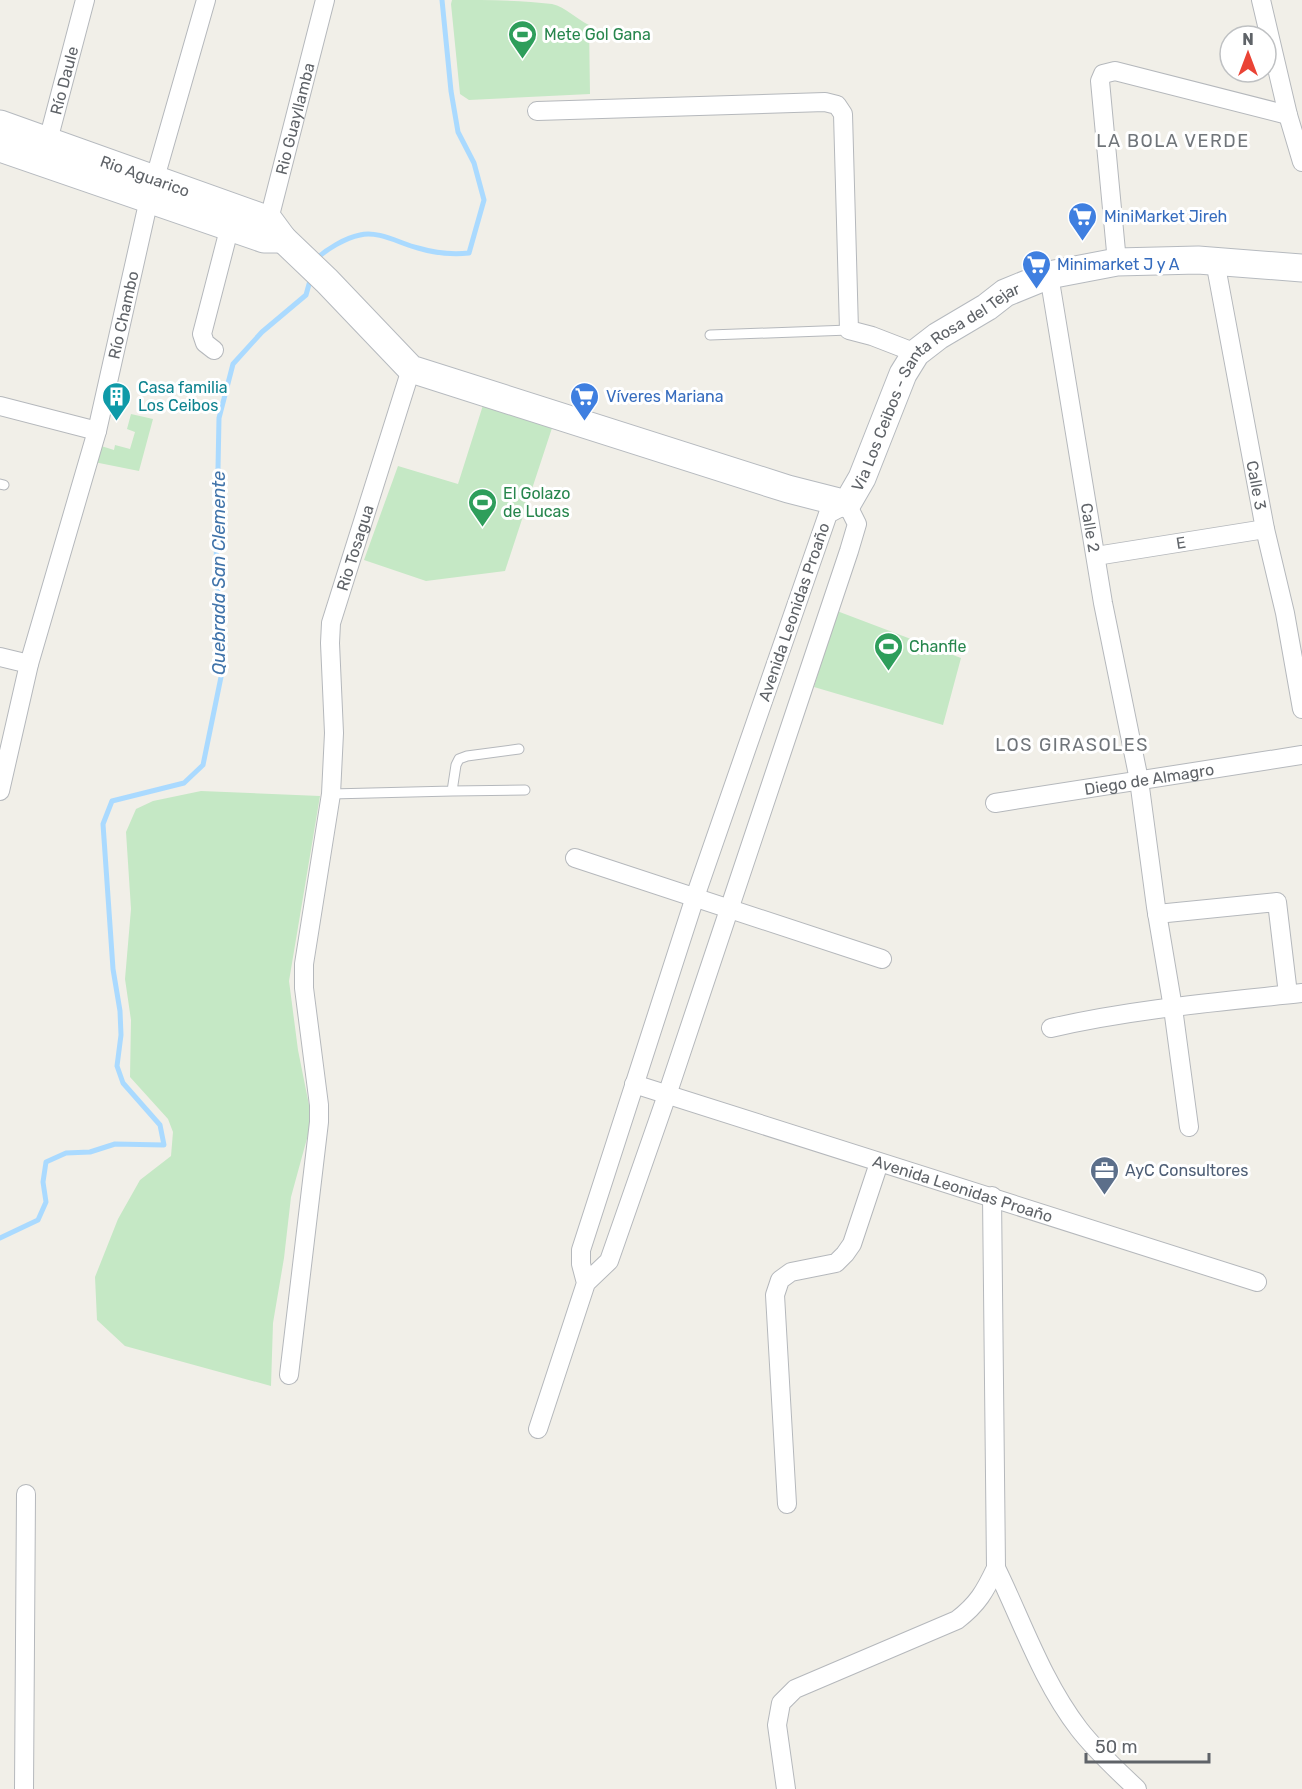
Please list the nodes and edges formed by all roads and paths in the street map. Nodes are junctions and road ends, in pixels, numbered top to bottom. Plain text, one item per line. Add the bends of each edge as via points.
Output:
1 (85, 0) edge
2 (206, 0) edge
3 (325, 0) edge
4 (1261, 0) edge
5 (537, 111) dead end
6 (1288, 115) junction
7 (0, 124) edge
8 (0, 148) edge
9 (45, 152) junction
10 (1302, 162) edge
11 (152, 189) junction
12 (232, 217) junction
13 (277, 235) junction
14 (1215, 261) junction
15 (1117, 262) junction
16 (1302, 268) edge
17 (1049, 275) junction
18 (849, 330) junction
19 (710, 335) dead end
20 (214, 350) dead end
21 (916, 353) junction
22 (411, 369) junction
23 (0, 406) edge
24 (97, 431) junction
25 (847, 504) junction
26 (1265, 529) junction
27 (1096, 556) junction
28 (0, 657) edge
29 (29, 664) junction
30 (1302, 709) edge
31 (519, 748) dead end
32 (1302, 755) edge
33 (1139, 780) junction
34 (525, 790) dead end
35 (0, 791) edge
36 (452, 791) junction
37 (331, 794) junction
38 (995, 803) dead end
39 (575, 858) dead end
40 (695, 897) junction
41 (728, 909) junction
42 (1157, 914) junction
43 (882, 959) dead end
44 (1295, 994) edge
45 (1173, 1008) junction
46 (1050, 1028) dead end
47 (634, 1084) junction
48 (667, 1095) junction
49 (1189, 1127) dead end
50 (879, 1163) junction
51 (992, 1197) junction
52 (1257, 1282) dead end
53 (586, 1283) junction
54 (289, 1375) dead end
55 (538, 1429) dead end
56 (26, 1494) dead end
57 (787, 1504) dead end
58 (996, 1568) junction
59 (24, 1789) edge
60 (786, 1789) edge
61 (1137, 1789) edge

1 - 9 street, Río Daule
2 - 11 street, Río Chambo
3 - 13 street, Rio Guayllamba
4 - 6 street
5 - 18 street via 825,102 837,105 843,114
6 - 10 street
6 - 15 street via 1115,71 1103,74 1100,81
7 - 9 main road, Rio Aguarico
8 - 9 main road, Rio Aguarico
9 - 11 main road, Rio Aguarico
11 - 12 main road, Rio Aguarico
11 - 24 street, Río Chambo
12 - 13 main road, Rio Aguarico
12 - 20 street via 202,334
13 - 22 main road, Via Los Ceibos - Santa Rosa del Tejar
14 - 15 main road, Via Los Ceibos - Santa Rosa del Tejar
14 - 16 main road, Via Los Ceibos - Santa Rosa del Tejar
14 - 26 street, Calle 3
15 - 17 main road, Via Los Ceibos - Santa Rosa del Tejar
17 - 21 main road, Via Los Ceibos - Santa Rosa del Tejar via 1005,293
17 - 27 street, Calle 2
18 - 19 lane
18 - 21 street
21 - 25 main road, Via Los Ceibos - Santa Rosa del Tejar
22 - 25 main road, Via Los Ceibos - Santa Rosa del Tejar via 788,489
22 - 37 street, Rio Tosagua via 332,623
23 - 24 street
24 - 29 street, Río Chambo
25 - 40 street, Avenida Leonidas Proaño via 828,514
25 - 41 street, Avenida Leonidas Proaño via 857,524
26 - 27 street, E
26 - 30 street, Calle 3
27 - 33 street, Calle 2
28 - 29 street
29 - 35 street, Río Chambo
31 - 36 lane via 459,759
32 - 33 street, Diego de Almagro
33 - 38 street, Diego de Almagro
33 - 42 street, Calle 2
34 - 36 lane
36 - 37 lane
37 - 54 street, Rio Tosagua via 304,964 319,1122
39 - 40 street
40 - 41 street
40 - 47 street, Avenida Leonidas Proaño
41 - 43 street
41 - 48 street, Avenida Leonidas Proaño
42 - 44 street via 1277,902
42 - 45 street, Calle 2
44 - 45 street
45 - 46 street
45 - 49 street, Calle 2
47 - 48 street, Avenida Leonidas Proaño
47 - 53 street via 581,1250
48 - 50 street, Avenida Leonidas Proaño
48 - 53 street via 609,1261
50 - 51 street, Avenida Leonidas Proaño
50 - 57 street via 852,1244 845,1254 836,1263 791,1272 780,1280 775,1295
51 - 52 street, Avenida Leonidas Proaño
51 - 58 street
53 - 55 street
56 - 59 street
58 - 60 street via 983,1595 957,1620 795,1689 781,1703 777,1725
58 - 61 street via 1060,1700 1079,1729

